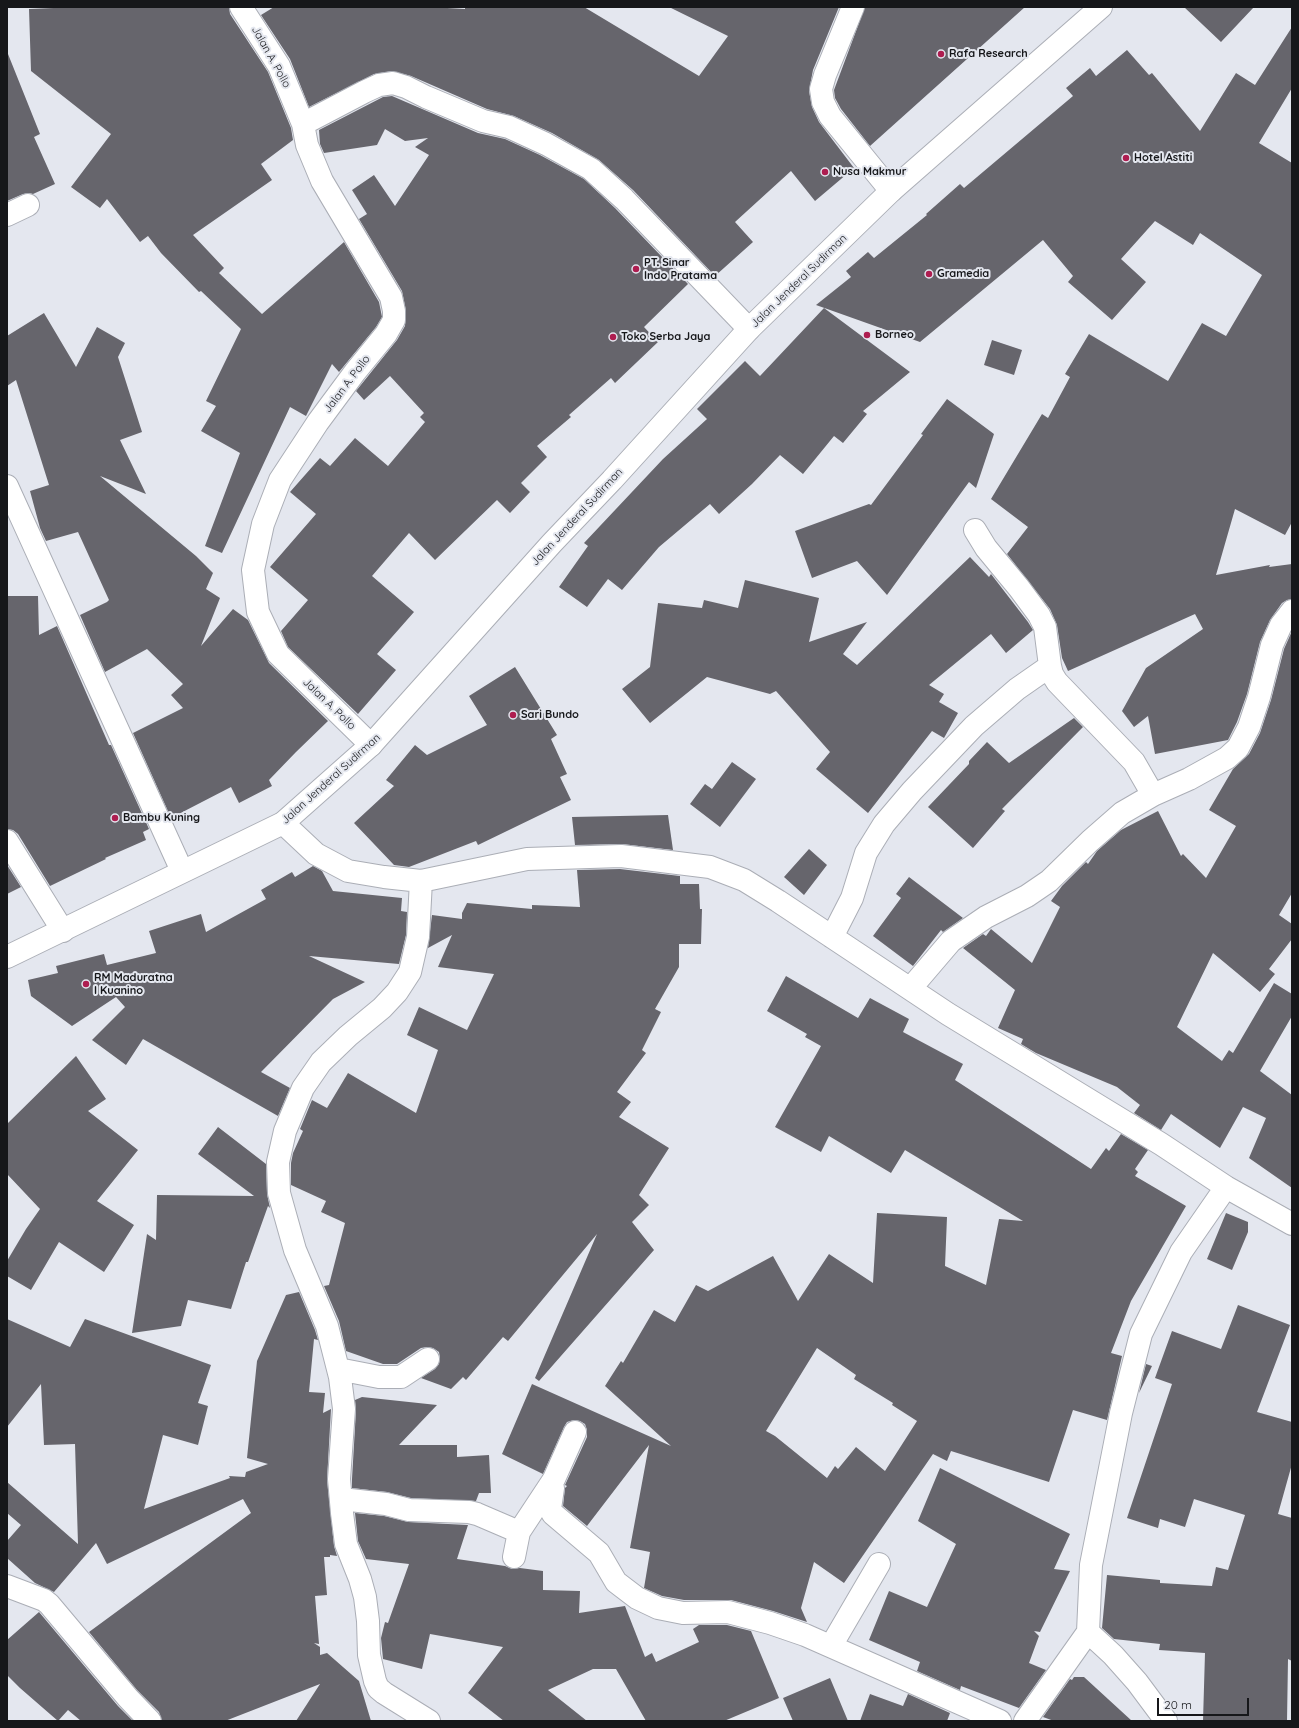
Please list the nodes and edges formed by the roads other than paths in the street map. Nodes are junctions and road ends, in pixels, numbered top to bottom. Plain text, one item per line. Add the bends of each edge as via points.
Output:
1 (241, 7) edge
2 (852, 7) edge
3 (1101, 7) edge
4 (303, 124) junction
5 (891, 191) junction
6 (28, 206) dead end
7 (7, 215) edge
8 (749, 329) junction
9 (7, 486) edge
10 (975, 530) dead end
11 (1292, 611) edge
12 (1050, 666) junction
13 (372, 745) junction
14 (1153, 795) junction
15 (283, 822) junction
16 (7, 841) edge
17 (182, 871) junction
18 (421, 880) junction
19 (63, 931) junction
20 (832, 937) junction
21 (7, 956) edge
22 (910, 989) junction
23 (1226, 1187) junction
24 (1292, 1224) edge
25 (428, 1359) dead end
26 (338, 1369) junction
27 (575, 1432) dead end
28 (551, 1484) junction
29 (342, 1499) junction
30 (511, 1528) junction
31 (514, 1557) dead end
32 (879, 1564) dead end
33 (7, 1586) edge
34 (1088, 1632) junction
35 (831, 1646) junction
36 (150, 1721) edge
37 (429, 1721) edge
38 (1000, 1721) edge
39 (1025, 1721) edge
40 (1166, 1721) edge

1 - 4 street, Jalan A. Pollo via 279,66
2 - 5 street via 825,75 821,89 823,102 830,116
3 - 5 street, Jalan Jenderal Sudirman
4 - 8 street via 379,85 393,83 403,85 483,121 509,127 546,144 591,169 624,199
4 - 13 street, Jalan A. Pollo via 322,181 390,297 394,320 318,422 280,480 263,524 253,570 258,612 278,654
5 - 8 street, Jalan Jenderal Sudirman
6 - 7 street
8 - 13 street, Jalan Jenderal Sudirman via 552,543
9 - 17 street
10 - 12 street via 986,548 1039,615 1045,627
11 - 14 street via 1281,625 1272,645 1254,712 1238,748 1227,758
12 - 14 street via 1057,682 1134,762
12 - 20 street via 1017,689 974,726 912,790 884,824 866,853 852,898
13 - 15 street, Jalan Jenderal Sudirman
14 - 22 street via 1122,813 1049,881 1027,896 986,917 951,941
15 - 17 street, Jalan Jenderal Sudirman
15 - 18 street via 316,854 348,871
16 - 19 street
17 - 19 street, Jalan Jenderal Sudirman
18 - 20 street via 527,859 621,856 685,863 710,867 744,880
18 - 26 street via 418,937 410,972 397,992 382,1008 321,1062 303,1088 285,1131 278,1162 280,1194 295,1250 327,1326
19 - 21 street, Jalan Jenderal Sudirman
20 - 22 street
22 - 23 street
23 - 24 street
23 - 34 street via 1182,1252 1141,1334 1121,1413 1091,1566
25 - 26 street via 401,1376 379,1377
26 - 29 street via 344,1409 339,1479
27 - 28 street
28 - 30 street
28 - 35 street via 553,1488 550,1508 553,1514 599,1553 616,1582 637,1598 658,1608 683,1614 728,1612 770,1623
29 - 30 street via 386,1504 409,1510 477,1514
29 - 37 street via 346,1544 365,1597 369,1655 374,1681 384,1693
30 - 31 street
32 - 35 street
33 - 36 street via 49,1604
34 - 39 street
34 - 40 street via 1137,1682
35 - 38 street

